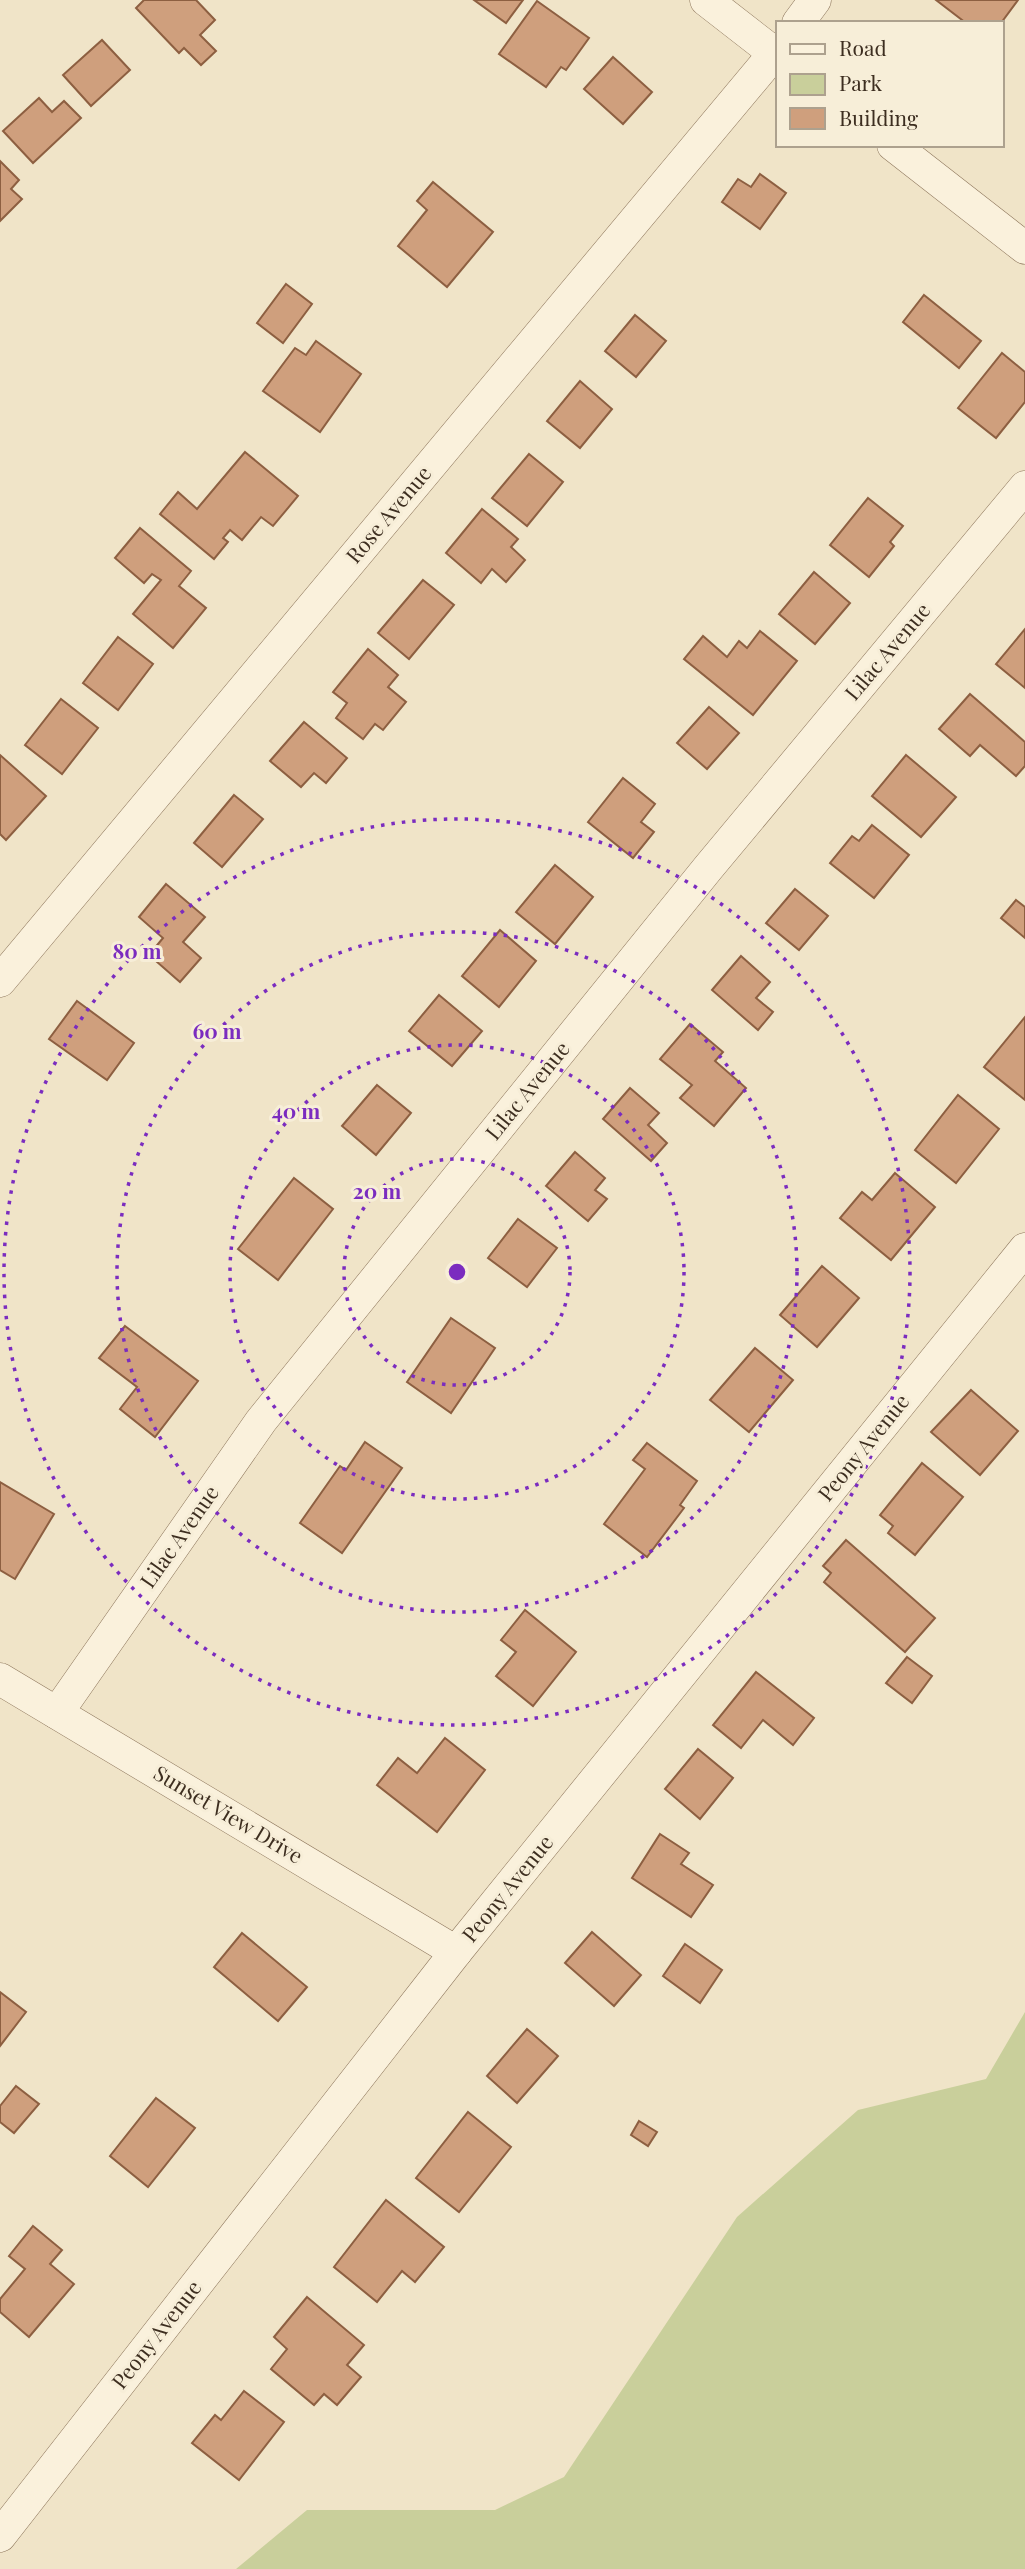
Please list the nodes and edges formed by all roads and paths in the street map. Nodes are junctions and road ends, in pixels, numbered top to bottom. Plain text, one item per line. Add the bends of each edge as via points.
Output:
1 (706, 0) edge
2 (815, 0) edge
3 (799, 21) edge
4 (776, 52) edge
5 (776, 54) edge
6 (896, 147) edge
7 (1025, 248) edge
8 (1025, 488) edge
9 (0, 981) edge
10 (1025, 1249) edge
11 (0, 1679) edge
12 (57, 1713) junction
13 (456, 1952) junction
14 (0, 2536) edge

1 - 4 street
2 - 3 street
5 - 9 street, Rose Avenue
6 - 7 street
8 - 12 street, Lilac Avenue via 708,868 261,1421
10 - 13 street, Peony Avenue
11 - 12 street, Sunset View Drive
12 - 13 street, Sunset View Drive
13 - 14 street, Peony Avenue

